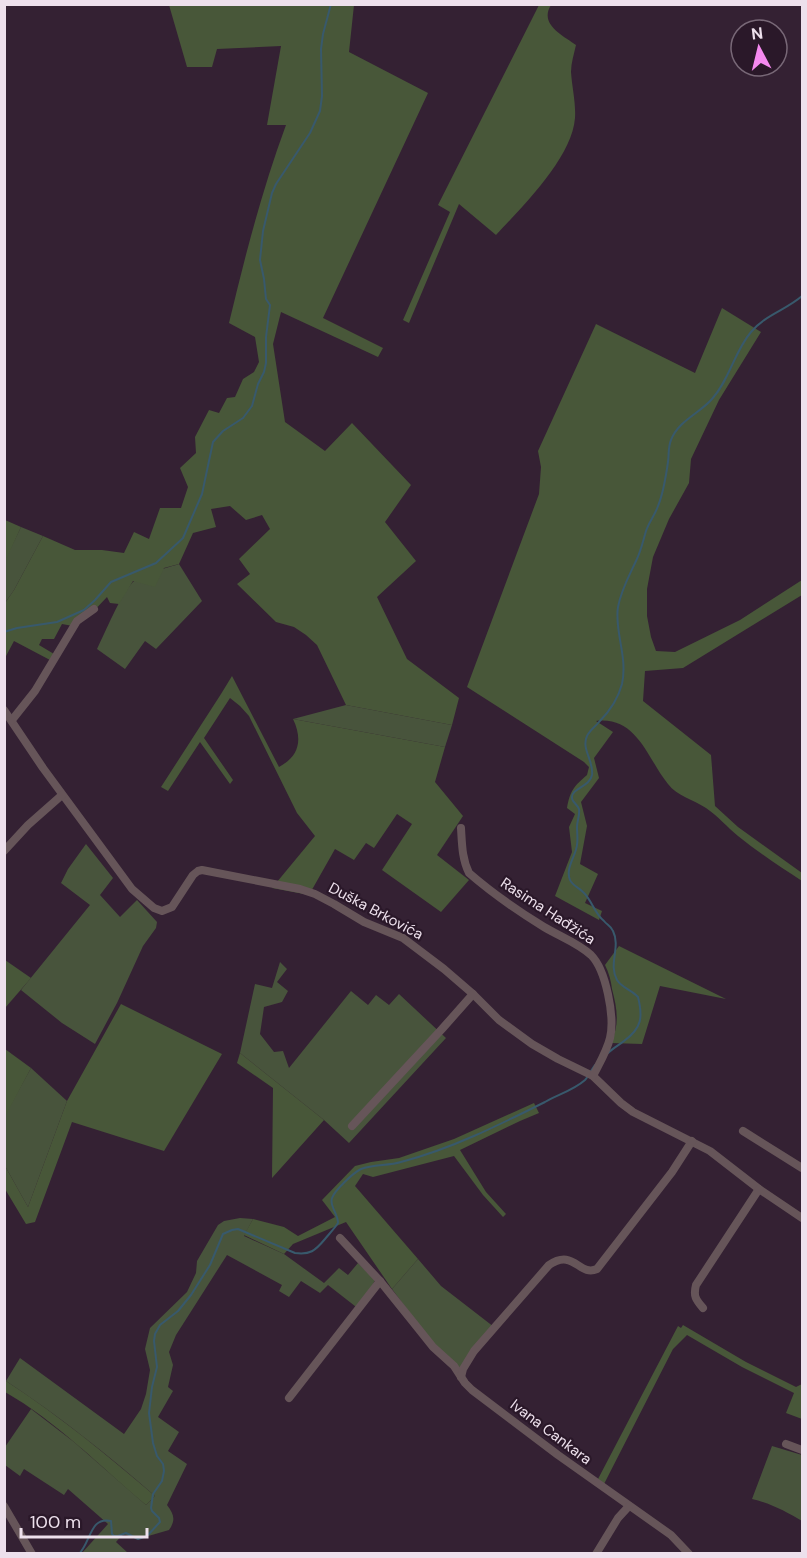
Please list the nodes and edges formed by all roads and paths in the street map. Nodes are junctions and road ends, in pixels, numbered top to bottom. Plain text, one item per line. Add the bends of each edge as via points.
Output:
1 (94, 609) dead end
2 (4, 710) edge
3 (12, 720) junction
4 (62, 795) junction
5 (461, 828) dead end
6 (4, 851) edge
7 (473, 994) junction
8 (593, 1076) junction
9 (352, 1126) dead end
10 (743, 1131) dead end
11 (692, 1141) junction
12 (802, 1168) edge
13 (759, 1189) junction
14 (802, 1218) edge
15 (340, 1238) dead end
16 (380, 1281) junction
17 (703, 1308) dead end
18 (460, 1377) junction
19 (289, 1398) dead end
20 (786, 1444) dead end
21 (802, 1450) edge
22 (4, 1506) edge
23 (629, 1506) junction
24 (32, 1554) edge
25 (596, 1554) edge
26 (689, 1554) edge

1 - 3 street via 77,621 35,691
2 - 3 street, Duška Brkovića
3 - 4 street, Duška Brkovića
4 - 6 street
4 - 7 street, Duška Brkovića via 132,889 158,911 172,907 198,871 300,889 403,938
5 - 8 street, Rasima Hađžića via 469,873 532,920 582,948 598,965 609,1000 612,1029
7 - 8 street, Duška Brkovića via 499,1020 532,1044
7 - 9 street
8 - 11 street, Duška Brkovića via 633,1112
10 - 12 street
11 - 13 street, Duška Brkovića
11 - 18 street via 598,1268 588,1271 574,1262 554,1261 474,1351
13 - 14 street, Duška Brkovića
13 - 17 street via 696,1286 695,1298
15 - 16 street, Ivana Cankara
16 - 18 street, Ivana Cankara
16 - 19 street
18 - 23 street, Ivana Cankara via 472,1390
20 - 21 street
22 - 24 street
23 - 25 street
23 - 26 street, Ivana Cankara via 671,1535

